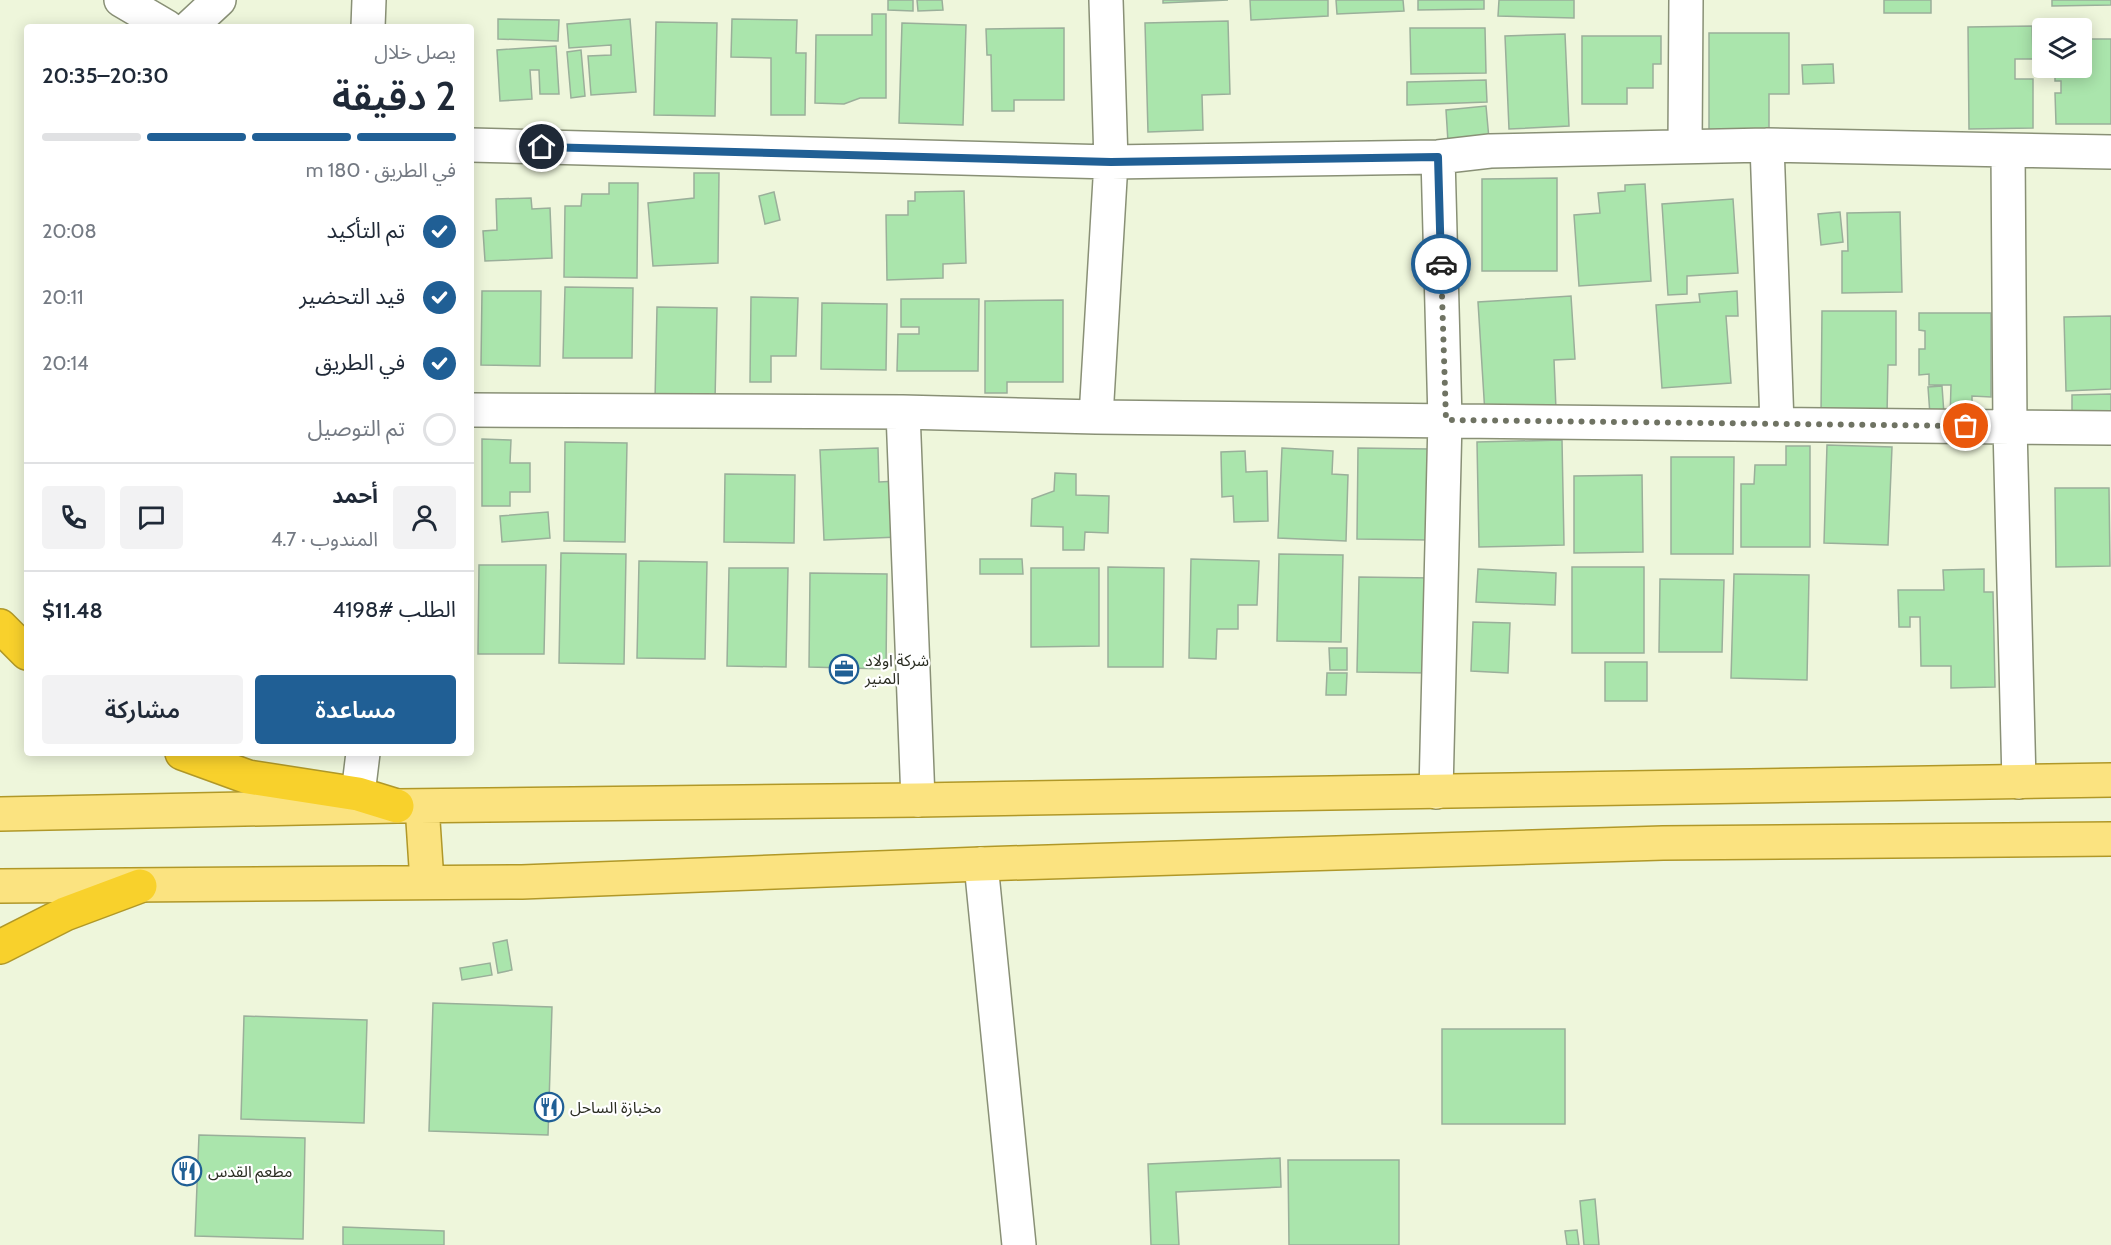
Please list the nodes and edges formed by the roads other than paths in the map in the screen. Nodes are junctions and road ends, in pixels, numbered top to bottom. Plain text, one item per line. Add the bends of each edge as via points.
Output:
1 (121, 0) edge
2 (219, 0) edge
3 (369, 0) edge
4 (1106, 0) edge
5 (1686, 0) edge
6 (162, 24) edge
7 (193, 24) edge
8 (368, 24) edge
9 (474, 145) edge
10 (1767, 145) junction
11 (1685, 146) junction
12 (2008, 151) junction
13 (2111, 152) edge
14 (1438, 157) junction
15 (1111, 162) junction
16 (474, 410) edge
17 (903, 412) junction
18 (1096, 417) junction
19 (1446, 420) junction
20 (1777, 424) junction
21 (2010, 427) junction
22 (2111, 428) edge
23 (0, 626) edge
24 (24, 649) edge
25 (190, 756) edge
26 (363, 756) edge
27 (2111, 780) edge
28 (2019, 782) junction
29 (1436, 792) junction
30 (358, 794) junction
31 (918, 800) junction
32 (410, 806) junction
33 (0, 814) edge
34 (2111, 839) edge
35 (981, 864) junction
36 (427, 882) junction
37 (0, 886) edge
38 (140, 886) junction
39 (0, 947) edge
40 (1019, 1245) edge

1 - 6 street
2 - 7 street
3 - 8 street
4 - 15 street
5 - 11 street
9 - 15 street
10 - 11 street
10 - 12 street
10 - 20 street
11 - 14 street via 1490,151
12 - 13 street
12 - 21 street
14 - 15 street
14 - 19 street
15 - 18 street
16 - 17 street
17 - 18 street
17 - 31 street
18 - 19 street
19 - 20 street
19 - 29 street
20 - 21 street
21 - 22 street
21 - 28 street
23 - 24 highway
25 - 30 highway via 248,777
26 - 30 street
27 - 28 main road
28 - 29 main road
29 - 31 main road
30 - 32 highway
31 - 32 main road
32 - 33 main road
32 - 36 main road
34 - 35 main road via 1663,843
35 - 36 main road via 522,882
35 - 40 street
36 - 38 main road
37 - 38 main road
38 - 39 highway via 65,914

